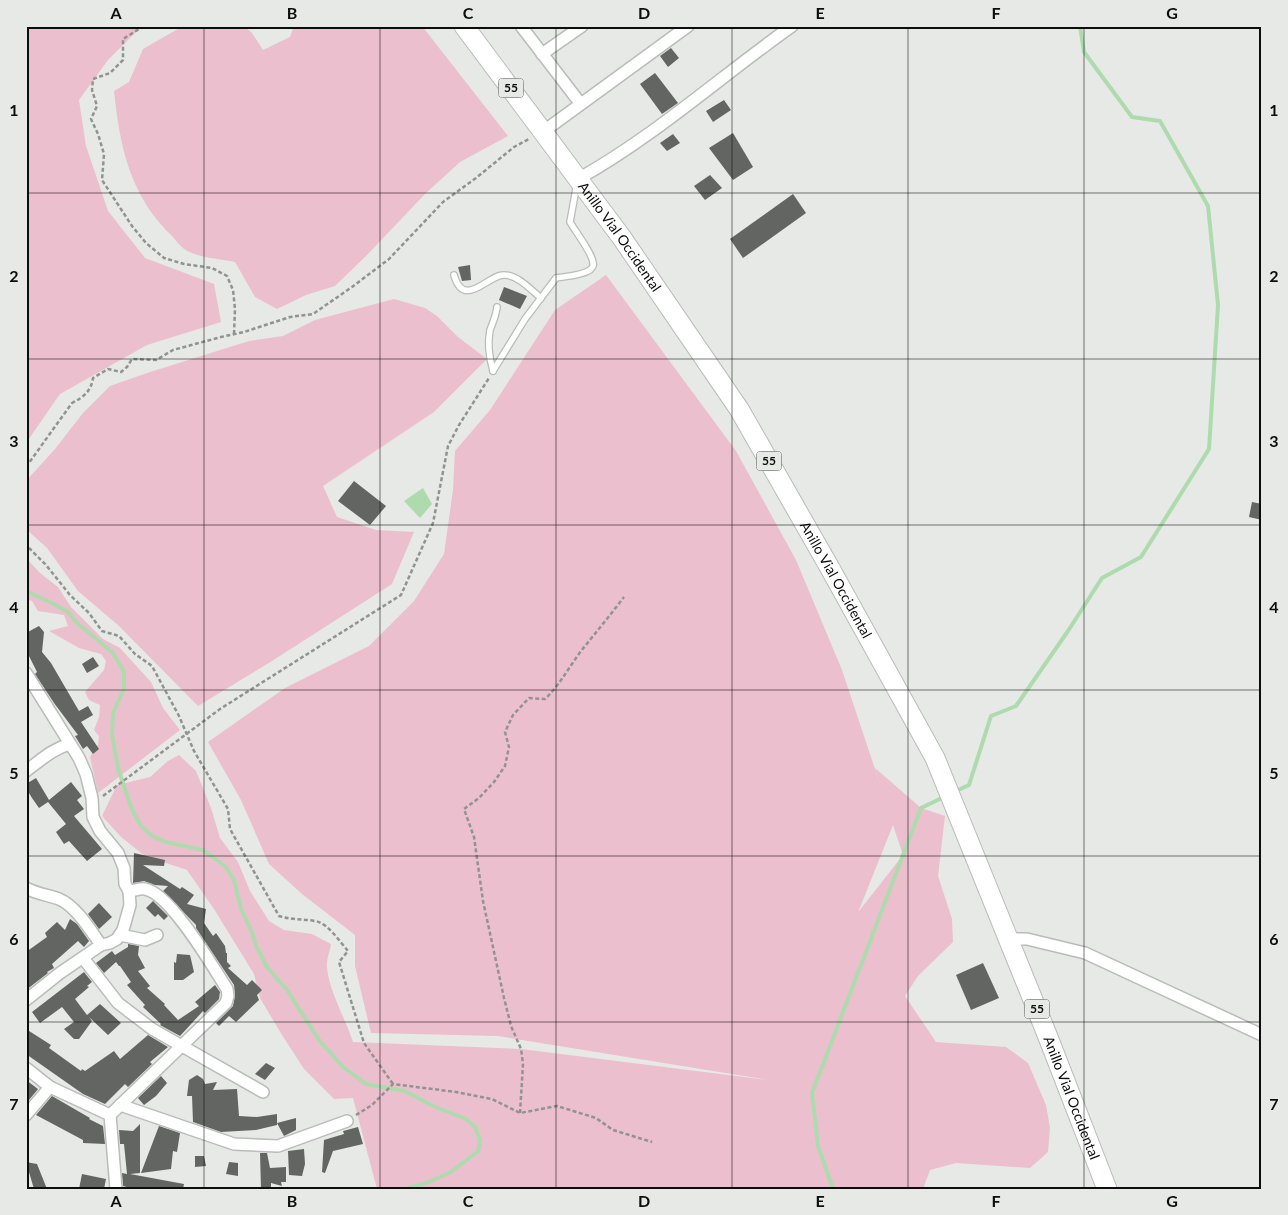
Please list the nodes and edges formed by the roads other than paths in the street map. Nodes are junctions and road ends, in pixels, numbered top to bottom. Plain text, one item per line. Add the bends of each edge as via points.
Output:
1 (464, 26) edge
2 (521, 26) edge
3 (582, 26) edge
4 (688, 26) edge
5 (792, 26) edge
6 (542, 54) junction
7 (580, 103) junction
8 (544, 131) junction
9 (578, 179) junction
10 (454, 275) dead end
11 (541, 298) junction
12 (497, 307) dead end
13 (26, 673) edge
14 (70, 744) junction
15 (26, 771) edge
16 (26, 888) edge
17 (129, 892) junction
18 (120, 935) junction
19 (157, 935) dead end
20 (1009, 939) junction
21 (101, 945) junction
22 (84, 958) junction
23 (26, 1000) edge
24 (1262, 1035) edge
25 (180, 1046) junction
26 (26, 1068) edge
27 (50, 1087) junction
28 (263, 1092) dead end
29 (120, 1105) junction
30 (26, 1115) edge
31 (110, 1115) junction
32 (347, 1121) road end
33 (116, 1189) edge
34 (1107, 1189) edge

1 - 8 highway, Anillo Vial Occidental / 55
2 - 6 street
3 - 6 street
4 - 7 street
5 - 9 street via 644,138
6 - 7 street
7 - 8 street
8 - 9 highway, Anillo Vial Occidental / 55
9 - 11 lane via 570,222 594,263 590,270 556,278
9 - 20 highway, Anillo Vial Occidental / 55 via 739,409 831,570 935,758
10 - 11 lane via 463,289 469,290 483,286 498,275 507,275 522,282
11 - 12 lane via 493,371 488,348
13 - 14 street
14 - 15 street via 58,747
14 - 17 street via 86,774 93,817 118,853
16 - 21 street via 61,900 82,918
17 - 18 street via 130,905
17 - 25 street via 145,889 177,914 228,989 226,1003
18 - 19 street via 145,940
18 - 21 street
20 - 24 street via 1028,938 1085,953
20 - 34 highway, Anillo Vial Occidental / 55
21 - 22 street
22 - 23 street
22 - 25 street via 118,1003 152,1030
25 - 28 street
25 - 29 street
26 - 27 street
27 - 30 street
27 - 31 street
29 - 31 street
29 - 32 street via 234,1144 278,1146
31 - 33 street

